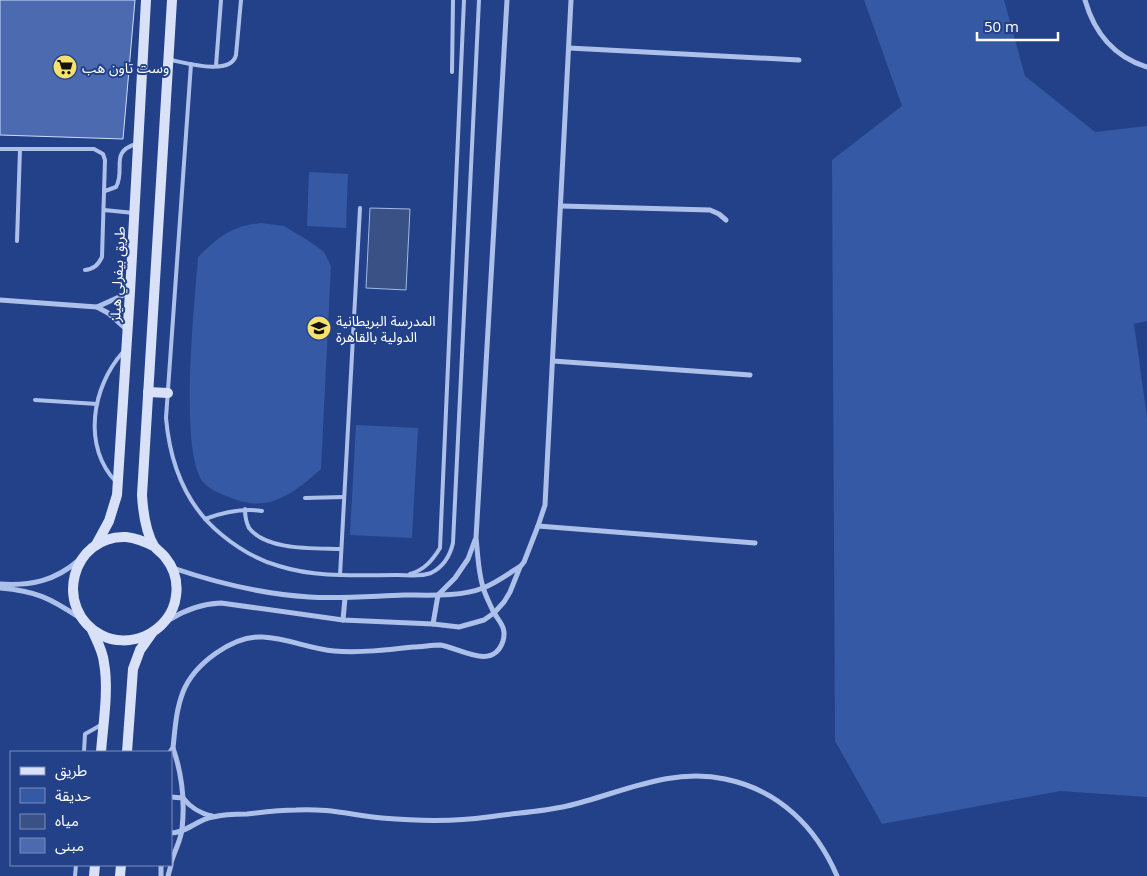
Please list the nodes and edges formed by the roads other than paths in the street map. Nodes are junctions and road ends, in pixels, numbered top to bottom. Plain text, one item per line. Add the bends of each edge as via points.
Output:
1 (146, 0) edge
2 (172, 0) edge
3 (221, 0) edge
4 (241, 0) edge
5 (453, 0) edge
6 (464, 0) edge
7 (479, 0) edge
8 (507, 0) edge
9 (571, 0) edge
10 (1085, 0) edge
11 (569, 48) junction
12 (168, 59) junction
13 (800, 60) dead end
14 (191, 64) junction
15 (216, 66) junction
16 (1147, 66) edge
17 (452, 72) dead end
18 (138, 143) junction
19 (0, 149) edge
20 (20, 149) junction
21 (105, 191) junction
22 (561, 206) junction
23 (360, 208) dead end
24 (104, 210) junction
25 (134, 213) junction
26 (726, 220) dead end
27 (17, 241) dead end
28 (85, 270) dead end
29 (130, 292) junction
30 (0, 300) edge
31 (97, 307) junction
32 (128, 330) junction
33 (126, 348) junction
34 (553, 361) junction
35 (750, 375) dead end
36 (148, 392) junction
37 (168, 393) junction
38 (35, 400) dead end
39 (97, 404) junction
40 (117, 484) junction
41 (344, 497) junction
42 (305, 498) dead end
43 (245, 509) junction
44 (262, 511) dead end
45 (205, 519) junction
46 (538, 526) junction
47 (476, 538) junction
48 (755, 543) dead end
49 (96, 545) junction
50 (155, 547) junction
51 (440, 548) junction
52 (341, 549) junction
53 (451, 552) junction
54 (84, 557) junction
55 (431, 561) junction
56 (440, 567) junction
57 (520, 567) junction
58 (172, 568) junction
59 (340, 575) junction
60 (408, 575) junction
61 (0, 584) edge
62 (0, 588) edge
63 (483, 589) junction
64 (438, 595) junction
65 (345, 598) junction
66 (494, 613) junction
67 (82, 619) junction
68 (343, 620) junction
69 (164, 623) junction
70 (433, 624) junction
71 (92, 630) junction
72 (152, 633) junction
73 (103, 724) junction
74 (172, 750) edge
75 (84, 751) edge
76 (101, 751) edge
77 (127, 751) edge
78 (172, 797) edge
79 (183, 798) junction
80 (212, 817) junction
81 (182, 831) junction
82 (172, 833) edge
83 (172, 861) edge
84 (837, 876) edge

1 - 18 street, طريق بيفرلي هيلز
2 - 12 street
3 - 15 lane
4 - 15 lane via 235,60 231,64
5 - 17 lane
6 - 51 lane
7 - 53 lane
8 - 47 street
9 - 11 street
10 - 16 street via 1096,29 1107,44 1138,64
11 - 13 street
11 - 22 street
12 - 14 lane
12 - 36 street
14 - 15 lane
14 - 37 lane
18 - 21 lane via 123,151 118,183
18 - 25 street, طريق بيفرلي هيلز
19 - 20 lane
20 - 21 lane via 98,150 105,160
20 - 27 lane
21 - 24 lane
22 - 26 street via 710,210
22 - 34 street
23 - 41 lane
24 - 25 lane
24 - 28 lane via 102,257 92,270
25 - 29 street, طريق بيفرلي هيلز
29 - 31 street
29 - 32 street, طريق بيفرلي هيلز
30 - 31 street
31 - 32 street
32 - 33 street, طريق بيفرلي هيلز
33 - 39 lane via 105,378
33 - 40 street, طريق بيفرلي هيلز
34 - 35 street
34 - 46 street via 545,505
36 - 37 street
36 - 50 street via 142,508
37 - 45 lane via 166,418 173,462 188,495
38 - 39 lane
39 - 40 lane via 97,449
40 - 49 street, طريق بيفرلي هيلز via 110,521
41 - 42 lane
41 - 52 lane
43 - 44 lane
43 - 45 lane
43 - 52 lane via 251,530 270,542 302,548
45 - 59 lane via 221,534 258,558 301,571
46 - 48 street
46 - 57 street
47 - 63 street
47 - 64 street via 468,559
49 - 50 street via 126,537
49 - 54 street
50 - 58 street
51 - 53 lane
51 - 55 lane
52 - 59 lane
53 - 56 lane
54 - 61 street via 42,581 25,585
54 - 67 street via 75,571 72,588 74,604
55 - 56 lane
55 - 60 lane via 421,571
56 - 60 lane via 425,575
57 - 63 street
57 - 66 street via 510,592
58 - 65 street via 206,580 275,594
58 - 69 street via 176,597
59 - 60 lane
62 - 67 street via 40,595
63 - 64 street
63 - 66 street
64 - 65 street
64 - 70 street
65 - 68 street
66 - 70 street via 484,620 460,627
66 - 74 street via 503,625 502,643 498,651 479,657 440,645 359,652 332,651 262,637 232,643 196,672 184,690 177,710
67 - 71 street
68 - 69 street via 221,603 202,604 184,610
68 - 70 street
69 - 72 street
71 - 72 street via 106,638 122,641
71 - 73 street via 104,663
72 - 77 street via 140,650 133,669
73 - 75 lane via 85,734
73 - 76 street
74 - 79 street via 178,764
78 - 79 street
79 - 80 street via 191,807
79 - 81 street
80 - 81 street
80 - 84 street via 297,809 340,811 382,818 469,820 567,806 660,779 692,775 725,779 755,788 785,806 809,828 828,854
81 - 82 street
81 - 83 street

